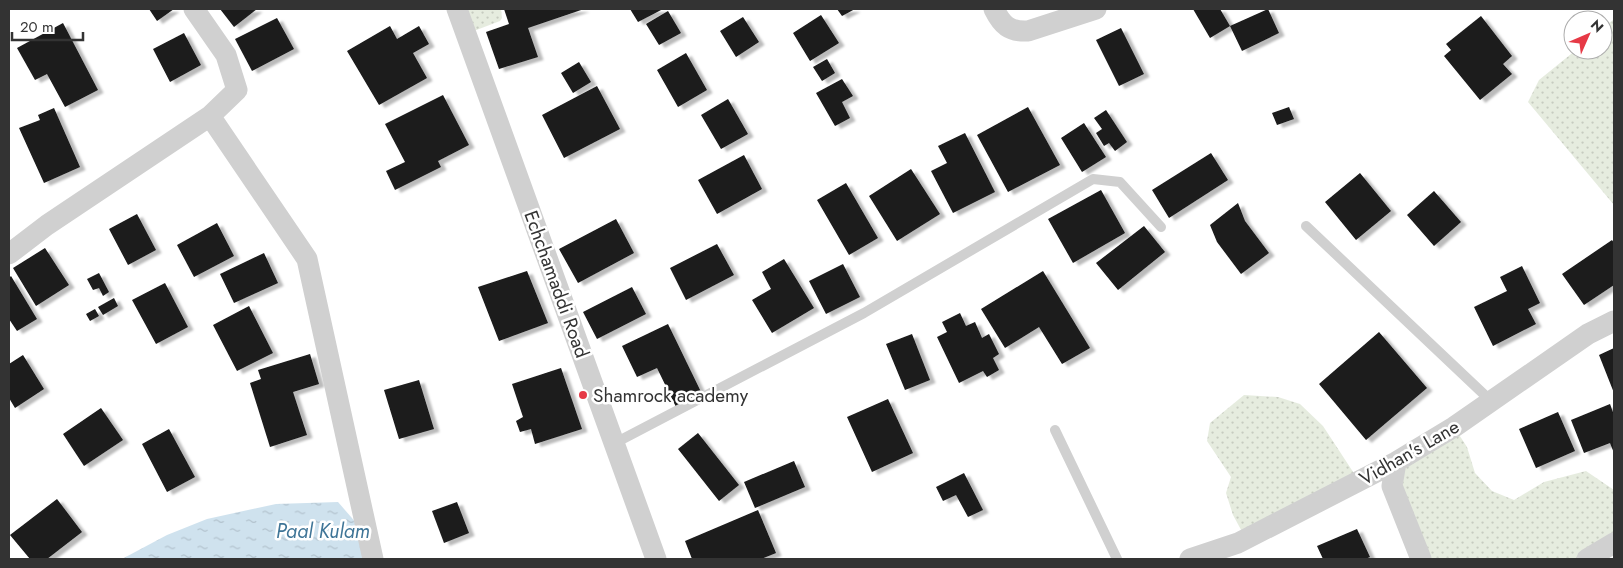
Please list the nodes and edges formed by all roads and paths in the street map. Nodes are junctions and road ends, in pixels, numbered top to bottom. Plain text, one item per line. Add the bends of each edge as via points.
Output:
1 (194, 9) edge
2 (457, 9) edge
3 (994, 9) edge
4 (1096, 9) edge
5 (210, 116) junction
6 (1306, 226) dead end
7 (1161, 227) dead end
8 (9, 254) edge
9 (1614, 320) edge
10 (1491, 401) junction
11 (1055, 430) dead end
12 (615, 443) junction
13 (1396, 462) junction
14 (1614, 543) edge
15 (373, 559) edge
16 (656, 559) edge
17 (1117, 559) edge
18 (1190, 559) edge
19 (1421, 559) edge
20 (1587, 559) edge

1 - 5 street via 226,55 237,90
2 - 12 street, Echchamaddi Road
3 - 4 street via 1000,21 1016,31 1028,31
5 - 8 street
5 - 15 street via 306,259
6 - 10 lane
7 - 12 lane via 1120,182 1093,180 864,313
9 - 10 street, Vidhan's Lane via 1588,334
10 - 13 street, Vidhan's Lane
11 - 17 lane
12 - 16 street, Echchamaddi Road
13 - 18 street, Vidhan's Lane via 1238,543
13 - 19 street via 1392,486
14 - 20 street

